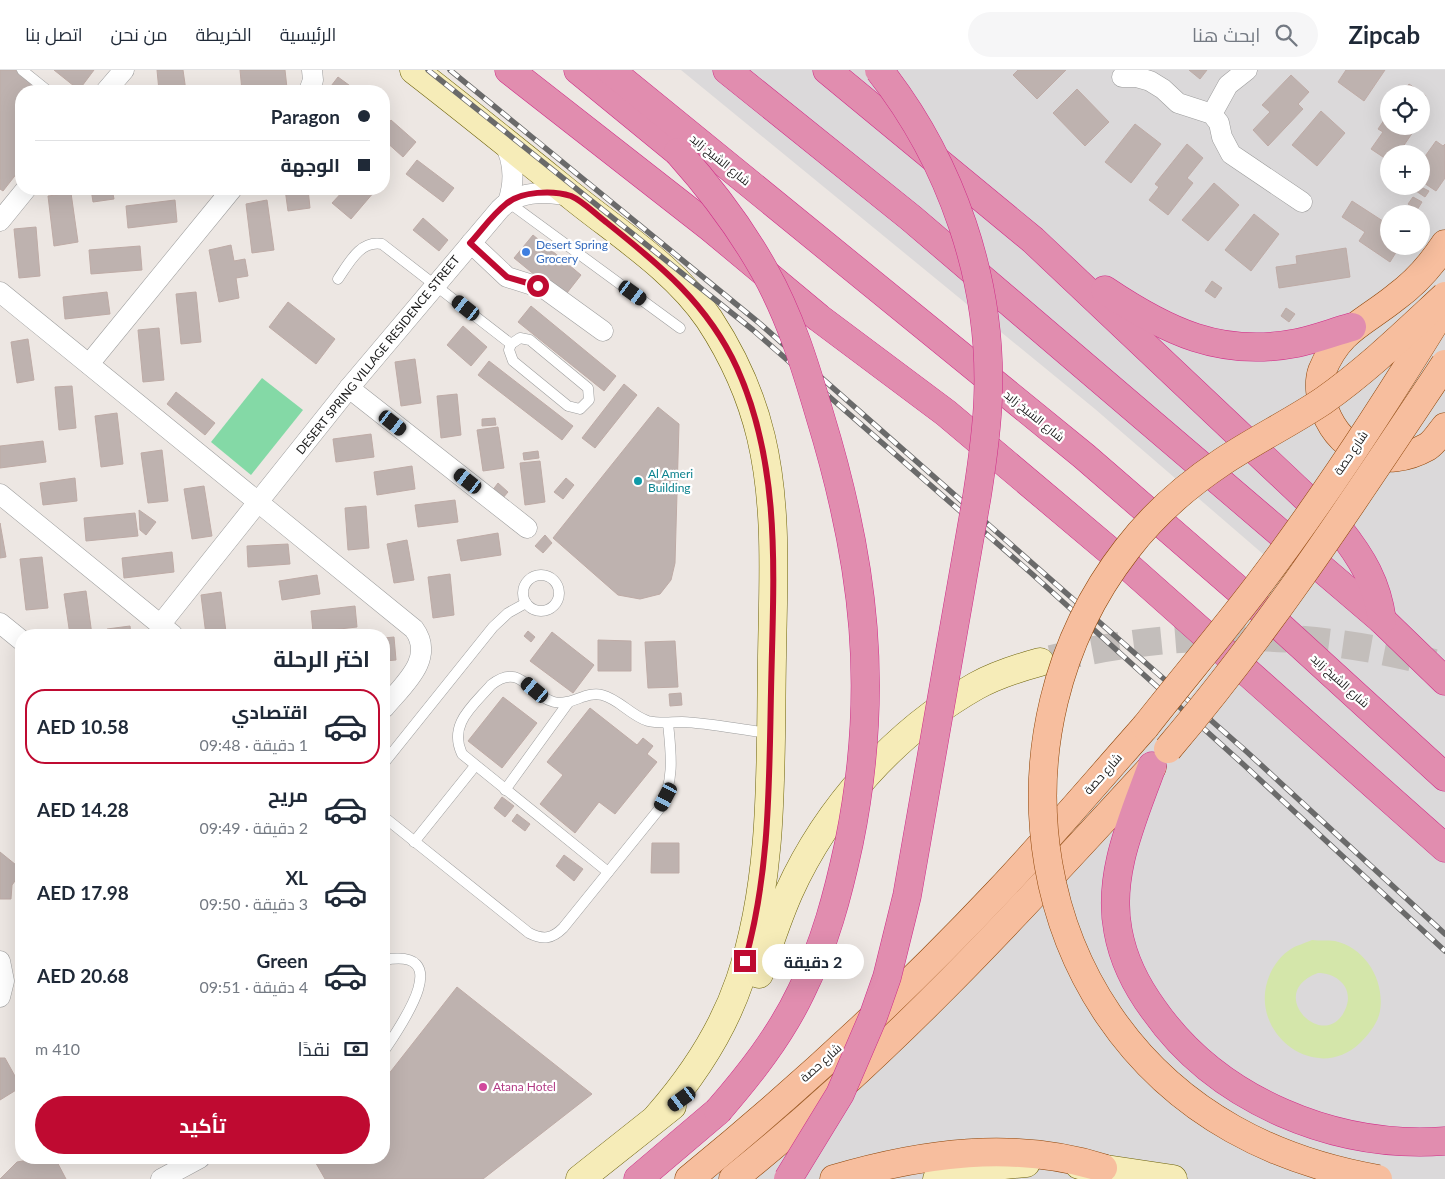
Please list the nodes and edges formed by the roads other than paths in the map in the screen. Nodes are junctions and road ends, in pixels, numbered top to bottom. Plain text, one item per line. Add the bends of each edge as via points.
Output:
1 (22, 70) edge
2 (124, 70) edge
3 (312, 70) edge
4 (414, 70) edge
5 (509, 70) edge
6 (528, 70) edge
7 (578, 70) edge
8 (610, 70) edge
9 (727, 70) edge
10 (827, 70) edge
11 (878, 70) edge
12 (1247, 70) edge
13 (1122, 77) dead end
14 (41, 85) edge
15 (111, 85) edge
16 (311, 85) edge
17 (1212, 114) junction
18 (586, 129) junction
19 (501, 138) junction
20 (21, 195) edge
21 (227, 195) edge
22 (573, 197) junction
23 (1302, 202) dead end
24 (504, 205) junction
25 (0, 221) edge
26 (1032, 240) junction
27 (470, 243) junction
28 (1445, 244) edge
29 (338, 279) dead end
30 (435, 284) junction
31 (0, 292) edge
32 (1445, 296) edge
33 (1445, 306) edge
34 (1352, 327) junction
35 (680, 328) dead end
36 (603, 331) dead end
37 (511, 344) junction
38 (89, 364) junction
39 (1445, 364) edge
40 (349, 388) junction
41 (1445, 427) edge
42 (0, 494) edge
43 (258, 502) junction
44 (527, 528) dead end
45 (526, 603) dead end
46 (1382, 620) junction
47 (0, 623) edge
48 (165, 629) edge
49 (167, 629) edge
50 (15, 635) edge
51 (1040, 662) tunnel mouth
52 (1445, 681) edge
53 (390, 700) edge
54 (568, 703) junction
55 (668, 723) junction
56 (1306, 724) junction
57 (770, 734) junction
58 (390, 756) edge
59 (1160, 758) junction
60 (475, 766) junction
61 (1445, 777) edge
62 (505, 790) junction
63 (390, 822) edge
64 (414, 842) junction
65 (1445, 848) edge
66 (1445, 868) edge
67 (608, 872) junction
68 (390, 959) edge
69 (0, 961) edge
70 (0, 997) edge
71 (390, 1041) edge
72 (658, 1116) junction
73 (1445, 1141) edge
74 (189, 1164) edge
75 (1103, 1168) junction
76 (161, 1179) edge
77 (580, 1179) edge
78 (638, 1179) edge
79 (689, 1179) edge
80 (733, 1179) edge
81 (788, 1179) edge
82 (834, 1179) edge
83 (937, 1179) edge
84 (1173, 1179) edge
85 (1380, 1179) edge

1 - 14 lane
2 - 15 street
3 - 16 street
4 - 19 main road
5 - 18 highway
6 - 18 highway
7 - 78 highway, bridge via 678,152 714,194 746,240 782,305 796,339 843,495 862,597 866,648 866,700 857,803 839,889 809,975 784,1024 718,1111
8 - 61 highway, شارع الشيخ زايد via 1084,456 1271,618
9 - 46 highway via 911,218
10 - 26 highway
11 - 81 highway, bridge via 924,137 964,230 985,330 986,431 974,516 898,936 874,1017 858,1056 819,1130
12 - 17 street via 1228,85
13 - 17 street via 1150,81 1178,104
17 - 23 street via 1219,122 1222,138 1231,154
18 - 56 highway via 819,318 946,413 1130,568
19 - 22 main road
19 - 24 street via 513,174
20 - 25 street
21 - 38 street
22 - 24 street, DESERT SPRING VILLAGE RESIDENCE STREET via 531,194
22 - 57 main road via 691,296 723,342 747,395 761,436 772,522
24 - 27 street, DESERT SPRING VILLAGE RESIDENCE STREET
24 - 35 lane
26 - 34 highway via 1143,316 1202,340 1266,347 1298,343
26 - 46 highway via 1339,529 1371,578 1379,596
27 - 30 street, DESERT SPRING VILLAGE RESIDENCE STREET
27 - 36 street via 507,277 545,289
28 - 34 main road via 1419,276 1397,296
29 - 30 lane via 362,247 375,242 388,247
30 - 37 lane
30 - 40 street, DESERT SPRING VILLAGE RESIDENCE STREET
31 - 38 street
32 - 85 main road, bridge via 1342,387 1224,461 1150,522 1110,572 1078,628 1056,689 1044,752 1042,816 1058,909 1086,975 1134,1047 1179,1092 1230,1128 1287,1156 1332,1170
33 - 79 main road, شارع حصة, bridge via 1381,409 1299,529 1145,726 1000,890 948,943 744,1134
34 - 41 main road via 1332,348 1321,373 1321,401 1331,427 1350,447 1376,458 1404,457 1429,446
37 - 37 lane via 513,361 568,406 580,408 586,405 588,388 538,347 525,338
38 - 43 street
39 - 59 main road, bridge via 1271,620
40 - 43 street, DESERT SPRING VILLAGE RESIDENCE STREET
40 - 44 street
42 - 48 street, DESERT SPRING VILLAGE RESIDENCE STREET
43 - 49 street, DESERT SPRING VILLAGE RESIDENCE STREET
43 - 53 street via 408,623 419,636 422,645 420,662
45 - 58 lane via 508,613 493,628
46 - 52 highway
47 - 50 street
51 - 72 main road via 1000,675 949,703 899,744 856,787 819,837 789,891 743,1016 726,1047 699,1082
54 - 55 lane via 592,694 601,695 642,719
54 - 60 lane via 551,701 519,679 497,680 463,718 457,732 462,754
54 - 62 lane
55 - 57 lane via 683,722
55 - 67 lane via 671,772 666,797
56 - 65 highway
56 - 66 highway via 1362,787
57 - 72 main road via 770,799 763,872 741,978 713,1041
59 - 73 highway via 1121,854 1116,912 1122,950 1133,976 1163,1023 1188,1050 1224,1080 1297,1118 1331,1130 1376,1139
59 - 80 main road via 982,951 909,1025
60 - 62 lane
60 - 64 lane
62 - 67 lane
63 - 64 lane
64 - 67 lane via 538,938 556,935
68 - 71 lane via 408,960 421,973 421,983 407,1014
69 - 70 street via 4,981
72 - 77 main road
74 - 76 street
75 - 82 main road via 1053,1155 975,1152 900,1162
75 - 83 main road via 1027,1163 983,1167
75 - 84 main road

